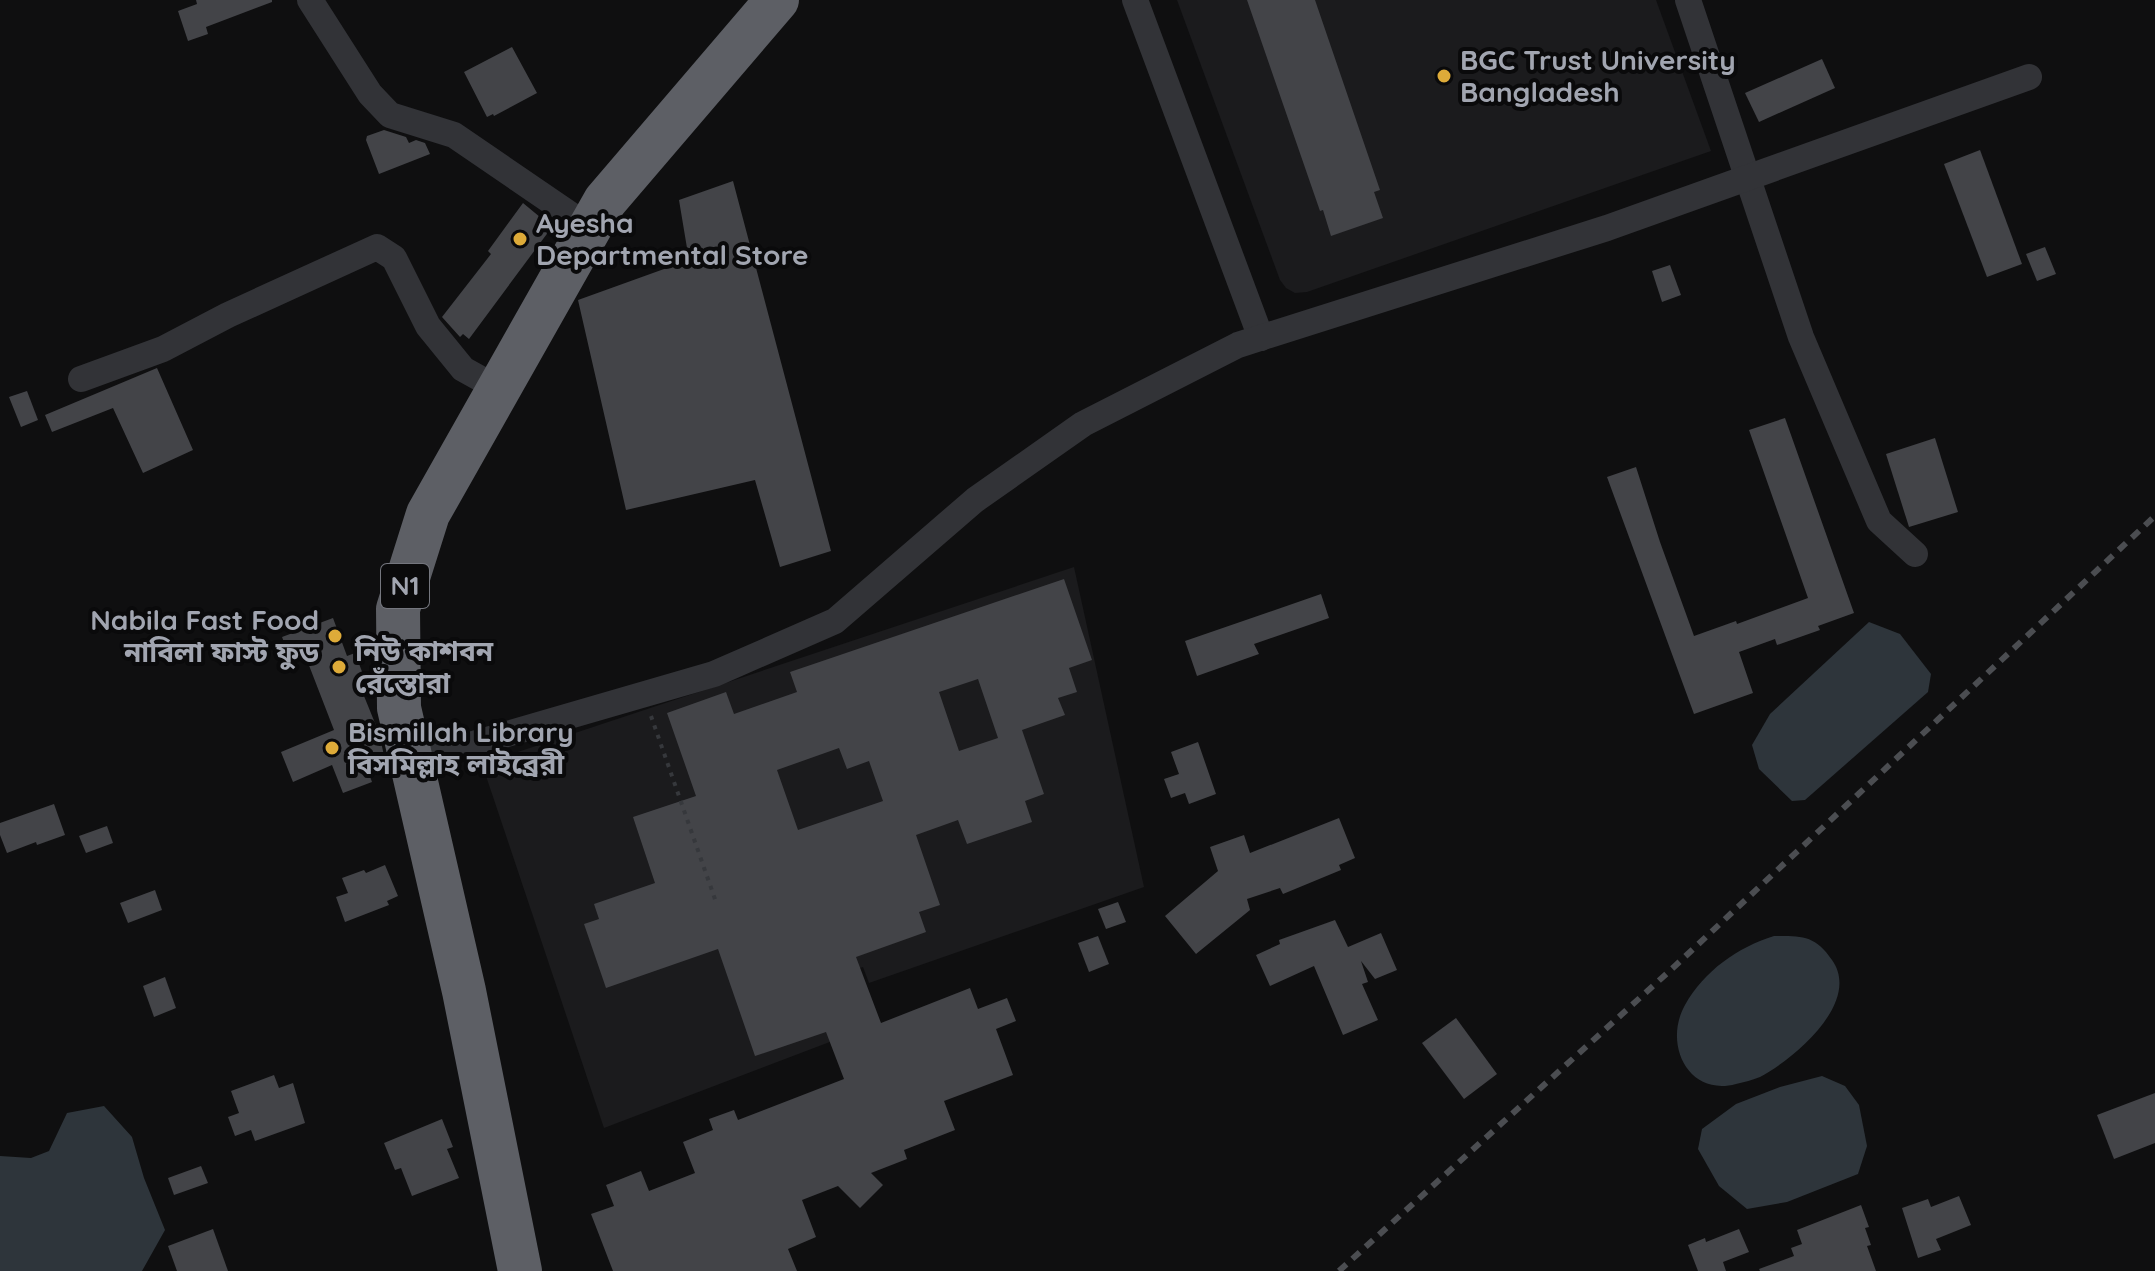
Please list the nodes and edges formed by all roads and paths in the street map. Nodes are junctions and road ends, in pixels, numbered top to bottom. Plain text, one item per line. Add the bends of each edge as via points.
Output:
1 (310, 0) edge
2 (777, 0) edge
3 (1135, 0) edge
4 (1688, 0) edge
5 (2029, 77) dead end
6 (1750, 179) junction
7 (590, 228) junction
8 (1261, 338) junction
9 (81, 379) dead end
10 (499, 389) junction
11 (1915, 554) dead end
12 (645, 694) junction
13 (411, 762) junction
14 (716, 902) dead end
15 (520, 1271) edge

1 - 7 street via 370,94 390,115 454,135
2 - 7 highway, N1 via 605,201
3 - 8 street
4 - 6 street
5 - 6 street
6 - 8 street
6 - 11 street via 1801,337 1879,521
7 - 10 highway, N1
8 - 12 street via 1083,424 975,500 835,621 714,674
9 - 10 street via 163,349 377,247 394,258 428,326 463,369
10 - 13 highway, N1 via 428,514 398,609 399,708
12 - 13 street
12 - 14 path
13 - 15 highway, N1

